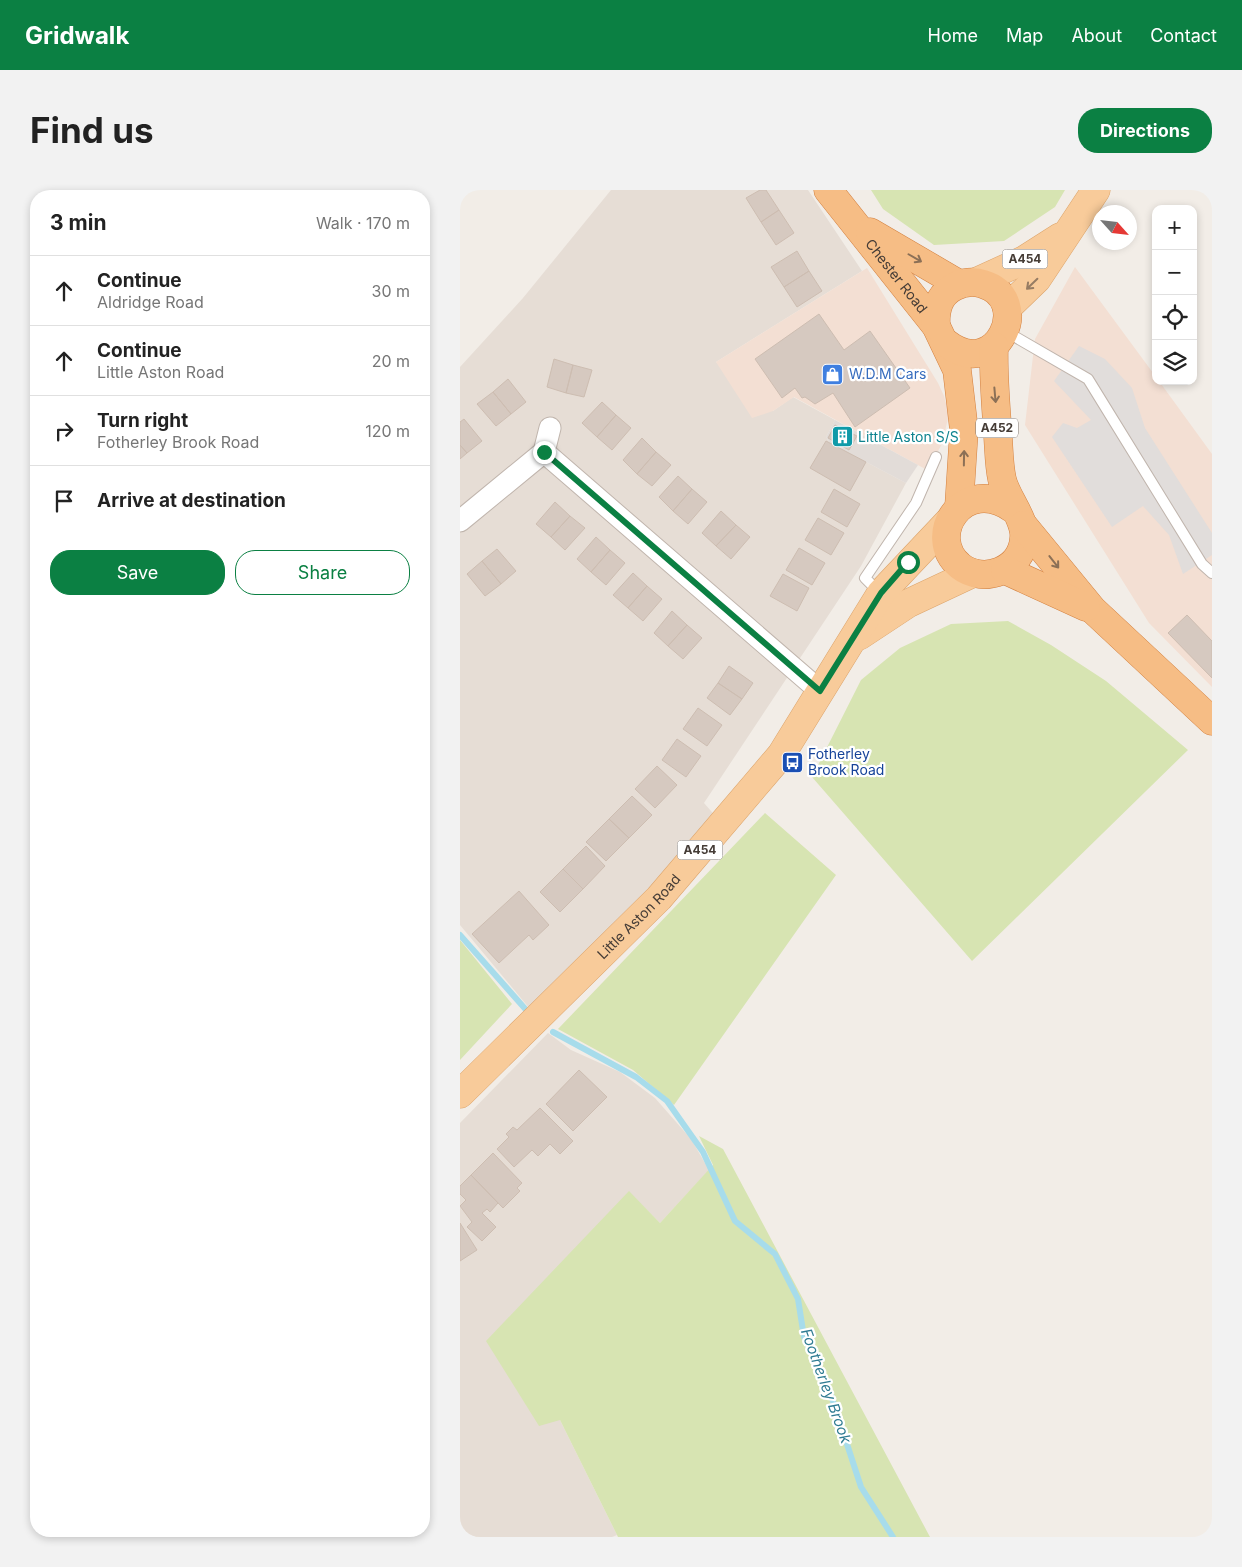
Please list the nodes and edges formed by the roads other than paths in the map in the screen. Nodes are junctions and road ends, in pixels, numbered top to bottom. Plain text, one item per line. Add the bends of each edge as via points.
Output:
1 (828, 190) edge
2 (1096, 190) edge
3 (858, 225) junction
4 (1071, 230) junction
5 (967, 283) junction
6 (1002, 328) junction
7 (941, 334) junction
8 (550, 428) dead end
9 (544, 452) junction
10 (936, 456) dead end
11 (954, 514) junction
12 (1018, 517) junction
13 (460, 521) edge
14 (1005, 570) junction
15 (973, 573) junction
16 (1212, 573) edge
17 (895, 598) junction
18 (1092, 609) junction
19 (820, 691) junction
20 (1212, 721) edge
21 (460, 1094) edge

1 - 3 highway, Chester Road / A452
2 - 4 main road, A454
3 -> 5 highway, Chester Road / A452
3 - 7 highway, Chester Road / A452
4 - 5 main road, A454 via 1024,260
4 -> 6 main road, A454
5 - 6 highway, Chester Road via 995,290
5 - 7 highway, Chester Road via 948,290 940,300 936,313
6 - 7 highway, Chester Road via 975,354 959,351
6 -> 12 highway, A452 via 993,376 1002,480
6 - 16 lane via 1088,378 1202,564
11 -> 7 highway, Chester Road / A452 via 964,430 957,370
8 - 9 street
9 - 13 street
9 - 19 street
10 - 17 lane via 916,503 865,578
11 - 12 highway via 972,499 987,497 1001,500
11 - 15 highway, Chester Road via 946,537 950,552 959,565
11 - 17 main road, A454
12 - 14 highway via 1024,538 1022,550
12 -> 18 highway, A452
14 - 15 highway via 989,575
14 - 18 highway, A452
15 - 17 main road
17 - 19 main road, Little Aston Road / A454 via 854,640
18 - 20 highway, A452
19 - 21 main road, Little Aston Road / A454 via 781,755 660,898

